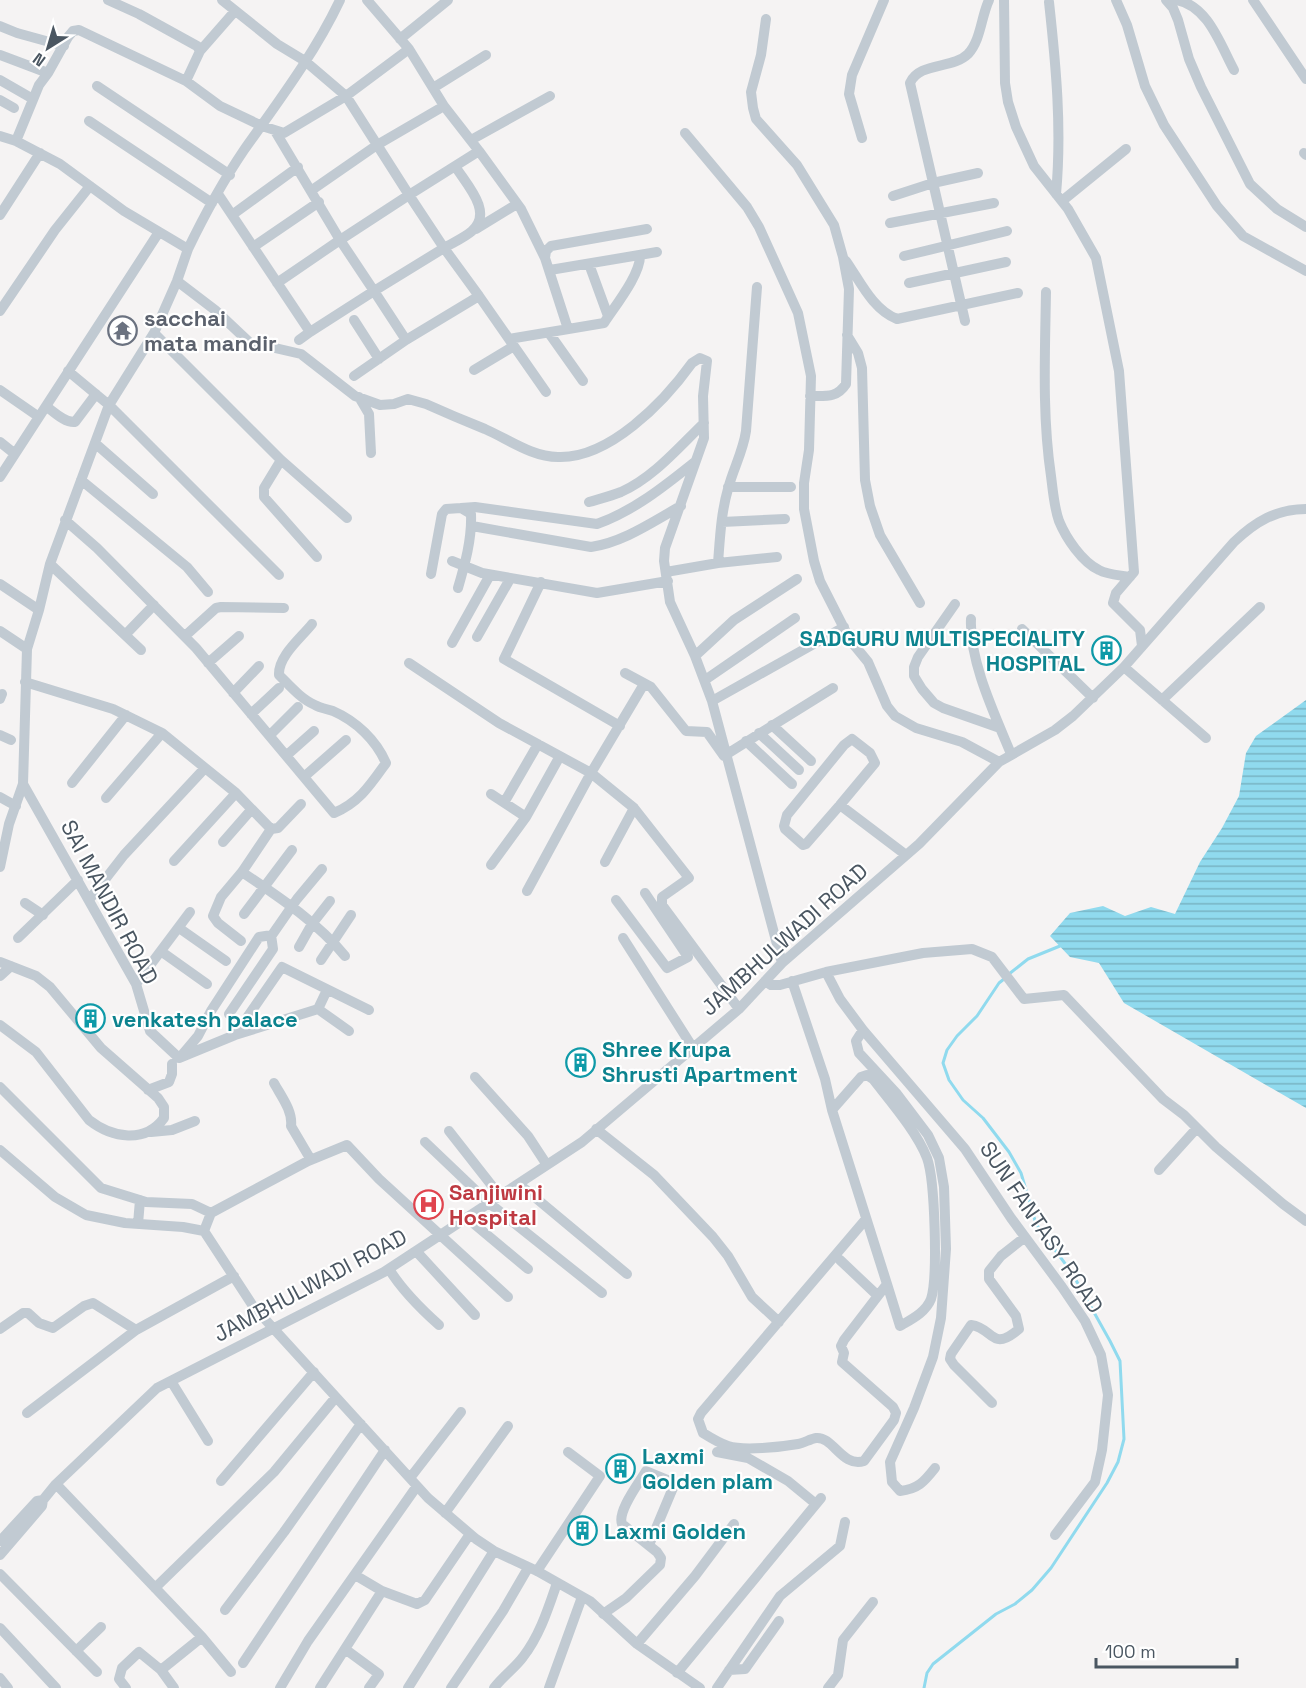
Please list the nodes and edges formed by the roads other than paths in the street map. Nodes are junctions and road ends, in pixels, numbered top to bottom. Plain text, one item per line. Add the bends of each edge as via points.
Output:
1 (108, 0) edge
2 (222, 0) edge
3 (340, 0) edge
4 (367, 0) edge
5 (448, 0) edge
6 (884, 0) edge
7 (989, 0) edge
8 (1004, 0) edge
9 (1116, 0) edge
10 (1166, 0) edge
11 (1177, 0) edge
12 (1254, 0) edge
13 (1049, 2) dead end
14 (235, 10) junction
15 (766, 19) dead end
16 (0, 26) edge
17 (400, 39) junction
18 (64, 46) junction
19 (409, 49) junction
20 (200, 51) junction
21 (486, 55) dead end
22 (0, 56) edge
23 (305, 62) junction
24 (1234, 70) dead end
25 (48, 73) junction
26 (1306, 79) edge
27 (0, 81) edge
28 (186, 81) junction
29 (97, 86) dead end
30 (432, 88) junction
31 (346, 96) junction
32 (550, 96) dead end
33 (33, 99) junction
34 (0, 100) edge
35 (444, 106) junction
36 (14, 108) dead end
37 (89, 122) dead end
38 (262, 126) junction
39 (275, 131) junction
40 (685, 133) dead end
41 (0, 136) edge
42 (862, 138) dead end
43 (471, 140) junction
44 (16, 141) junction
45 (377, 145) junction
46 (1126, 149) dead end
47 (479, 151) junction
48 (40, 153) junction
49 (455, 166) junction
50 (298, 167) junction
51 (978, 173) dead end
52 (230, 175) junction
53 (933, 183) junction
54 (90, 186) junction
55 (312, 190) junction
56 (409, 195) junction
57 (892, 196) dead end
58 (1059, 198) junction
59 (215, 199) junction
60 (319, 202) junction
61 (994, 203) dead end
62 (517, 204) junction
63 (940, 214) junction
64 (0, 215) edge
65 (232, 215) junction
66 (890, 223) dead end
67 (1306, 227) edge
68 (647, 229) dead end
69 (472, 231) junction
70 (1007, 231) dead end
71 (159, 232) junction
72 (340, 240) junction
73 (947, 244) junction
74 (254, 247) junction
75 (444, 248) junction
76 (188, 249) junction
77 (657, 252) dead end
78 (640, 255) junction
79 (904, 256) dead end
80 (843, 257) junction
81 (545, 258) junction
82 (621, 258) junction
83 (1006, 262) dead end
84 (589, 264) junction
85 (550, 270) junction
86 (1306, 271) edge
87 (954, 274) junction
88 (177, 281) junction
89 (630, 281) junction
90 (277, 283) junction
91 (909, 283) dead end
92 (757, 287) dead end
93 (374, 291) junction
94 (1046, 292) dead end
95 (1018, 293) dead end
96 (479, 297) junction
97 (962, 306) junction
98 (0, 311) edge
99 (608, 316) junction
100 (354, 320) dead end
101 (965, 321) dead end
102 (568, 329) junction
103 (310, 332) junction
104 (154, 333) junction
105 (549, 333) junction
106 (847, 334) junction
107 (298, 340) dead end
108 (406, 340) junction
109 (511, 342) junction
110 (379, 359) junction
111 (474, 370) dead end
112 (68, 371) junction
113 (354, 376) dead end
114 (583, 381) dead end
115 (0, 390) edge
116 (546, 392) dead end
117 (96, 394) junction
118 (810, 396) junction
119 (359, 397) junction
120 (109, 405) junction
121 (46, 406) junction
122 (39, 417) junction
123 (704, 423) junction
124 (0, 442) edge
125 (96, 444) junction
126 (371, 453) dead end
127 (15, 454) junction
128 (281, 460) junction
129 (697, 461) junction
130 (0, 477) edge
131 (81, 480) junction
132 (729, 487) junction
133 (791, 487) dead end
134 (153, 494) dead end
135 (589, 502) dead end
136 (681, 506) junction
137 (461, 508) junction
138 (1306, 509) edge
139 (347, 518) dead end
140 (785, 519) dead end
141 (65, 520) junction
142 (722, 522) junction
143 (472, 526) junction
144 (317, 557) dead end
145 (777, 557) dead end
146 (452, 561) dead end
147 (718, 563) junction
148 (50, 564) junction
149 (465, 566) junction
150 (431, 574) dead end
151 (279, 575) dead end
152 (490, 575) junction
153 (667, 576) junction
154 (1130, 576) junction
155 (510, 579) junction
156 (797, 579) dead end
157 (541, 582) junction
158 (0, 584) edge
159 (458, 588) dead end
160 (208, 592) dead end
161 (920, 603) dead end
162 (955, 604) dead end
163 (154, 605) junction
164 (1260, 607) dead end
165 (284, 608) dead end
166 (39, 610) junction
167 (795, 618) dead end
168 (971, 619) dead end
169 (312, 624) dead end
170 (844, 627) junction
171 (1022, 629) dead end
172 (0, 631) edge
173 (126, 634) junction
174 (184, 636) junction
175 (239, 636) dead end
176 (477, 637) dead end
177 (452, 643) dead end
178 (1142, 646) junction
179 (27, 649) junction
180 (141, 650) dead end
181 (695, 656) junction
182 (208, 663) junction
183 (409, 663) dead end
184 (259, 666) dead end
185 (1125, 667) junction
186 (625, 673) dead end
187 (705, 680) junction
188 (26, 682) junction
189 (645, 684) junction
190 (279, 688) dead end
191 (833, 688) dead end
192 (233, 693) junction
193 (1093, 698) junction
194 (1162, 700) junction
195 (712, 701) junction
196 (298, 708) dead end
197 (251, 714) junction
198 (126, 715) junction
199 (772, 724) junction
200 (620, 726) junction
201 (1000, 728) junction
202 (314, 731) dead end
203 (162, 733) junction
204 (759, 733) junction
205 (0, 735) edge
206 (270, 735) junction
207 (1206, 738) dead end
208 (11, 740) dead end
209 (346, 740) dead end
210 (746, 741) junction
211 (538, 744) junction
212 (727, 754) junction
213 (1011, 754) junction
214 (287, 755) junction
215 (560, 756) junction
216 (811, 761) dead end
217 (999, 762) junction
218 (205, 768) junction
219 (799, 770) dead end
220 (591, 773) junction
221 (305, 776) junction
222 (23, 783) junction
223 (72, 783) dead end
224 (792, 784) dead end
225 (236, 793) junction
226 (491, 794) dead end
227 (0, 797) edge
228 (106, 798) dead end
229 (505, 801) junction
230 (301, 804) dead end
231 (840, 805) junction
232 (16, 806) junction
233 (634, 808) junction
234 (251, 810) junction
235 (526, 817) junction
236 (271, 829) junction
237 (3, 835) edge
238 (223, 842) dead end
239 (292, 850) dead end
240 (906, 855) junction
241 (174, 861) dead end
242 (605, 862) dead end
243 (491, 865) dead end
244 (0, 867) edge
245 (322, 869) dead end
246 (242, 872) junction
247 (78, 880) junction
248 (265, 888) junction
249 (527, 891) dead end
250 (645, 893) dead end
251 (89, 900) junction
252 (616, 900) dead end
253 (330, 901) dead end
254 (25, 903) dead end
255 (292, 906) junction
256 (190, 912) dead end
257 (43, 915) junction
258 (244, 915) dead end
259 (351, 915) dead end
260 (312, 924) junction
261 (179, 928) junction
262 (271, 935) junction
263 (18, 938) dead end
264 (623, 938) dead end
265 (241, 941) dead end
266 (333, 941) junction
267 (299, 947) dead end
268 (162, 952) junction
269 (693, 955) junction
270 (345, 956) dead end
271 (321, 960) dead end
272 (226, 961) dead end
273 (0, 962) edge
274 (782, 963) junction
275 (11, 966) junction
276 (826, 972) junction
277 (0, 976) edge
278 (765, 981) junction
279 (792, 981) junction
280 (136, 984) junction
281 (207, 984) dead end
282 (327, 990) junction
283 (739, 1009) junction
284 (318, 1010) junction
285 (369, 1010) dead end
286 (229, 1014) dead end
287 (0, 1025) edge
288 (862, 1030) junction
289 (349, 1031) dead end
290 (235, 1035) junction
291 (693, 1048) junction
292 (176, 1061) junction
293 (475, 1077) dead end
294 (274, 1083) dead end
295 (0, 1087) edge
296 (148, 1090) junction
297 (832, 1110) junction
298 (195, 1121) dead end
299 (1197, 1128) junction
300 (596, 1129) junction
301 (449, 1131) dead end
302 (151, 1132) junction
303 (425, 1142) dead end
304 (0, 1150) edge
305 (311, 1160) junction
306 (547, 1165) junction
307 (1159, 1170) dead end
308 (519, 1184) junction
309 (500, 1196) junction
310 (141, 1200) junction
311 (489, 1203) junction
312 (212, 1213) junction
313 (467, 1218) junction
314 (866, 1219) junction
315 (1306, 1221) edge
316 (138, 1224) junction
317 (204, 1231) junction
318 (442, 1235) junction
319 (1025, 1237) junction
320 (416, 1251) junction
321 (840, 1260) dead end
322 (389, 1269) junction
323 (528, 1269) dead end
324 (627, 1274) dead end
325 (234, 1276) junction
326 (888, 1284) junction
327 (602, 1293) dead end
328 (878, 1295) junction
329 (508, 1297) dead end
330 (475, 1315) dead end
331 (779, 1322) junction
332 (439, 1325) dead end
333 (274, 1328) junction
334 (0, 1329) edge
335 (136, 1330) junction
336 (314, 1372) junction
337 (171, 1381) junction
338 (336, 1397) junction
339 (992, 1403) dead end
340 (461, 1412) dead end
341 (27, 1413) dead end
342 (360, 1424) junction
343 (508, 1426) dead end
344 (208, 1441) dead end
345 (385, 1450) junction
346 (568, 1452) dead end
347 (717, 1452) dead end
348 (934, 1468) dead end
349 (221, 1481) dead end
350 (414, 1482) junction
351 (56, 1484) junction
352 (445, 1513) junction
353 (845, 1522) dead end
354 (734, 1524) dead end
355 (470, 1534) junction
356 (5, 1535) edge
357 (1055, 1535) dead end
358 (649, 1545) junction
359 (494, 1551) junction
360 (0, 1555) edge
361 (533, 1570) junction
362 (0, 1574) edge
363 (355, 1575) junction
364 (557, 1583) junction
365 (155, 1588) junction
366 (382, 1591) junction
367 (582, 1597) junction
368 (873, 1602) dead end
369 (225, 1610) dead end
370 (603, 1614) junction
371 (779, 1622) dead end
372 (101, 1627) dead end
373 (0, 1628) edge
374 (202, 1637) junction
375 (637, 1644) junction
376 (345, 1649) junction
377 (76, 1651) junction
378 (243, 1663) dead end
379 (161, 1670) junction
380 (729, 1670) junction
381 (97, 1672) dead end
382 (231, 1672) dead end
383 (677, 1673) junction
384 (0, 1678) edge
385 (8, 1688) edge
386 (56, 1688) edge
387 (126, 1688) edge
388 (174, 1688) edge
389 (280, 1688) edge
390 (320, 1688) edge
391 (369, 1688) edge
392 (408, 1688) edge
393 (451, 1688) edge
394 (494, 1688) edge
395 (549, 1688) edge
396 (700, 1688) edge
397 (717, 1688) edge
398 (828, 1688) edge

1 - 20 street
2 - 14 street
3 - 23 street
4 - 17 street
5 - 17 street
6 - 42 street via 852,75 849,94
7 - 53 street via 974,46 966,56 917,74 910,83
8 - 58 street via 1008,102 1034,166
9 - 86 street via 1145,86 1164,125 1216,206 1243,236
10 - 67 street via 1178,20 1201,87 1250,184 1277,209
11 - 24 street via 1202,14
12 - 26 street
13 - 58 street via 1056,61
14 - 20 street
14 - 23 street
15 - 80 street via 752,92 756,119 814,190 834,225
16 - 18 street
17 - 19 street
18 - 25 street
18 - 28 street via 73,31 79,30
19 - 30 street
19 - 31 street
20 - 28 street
21 - 30 street
22 - 25 street
23 - 31 street
23 - 38 street
25 - 33 street
27 - 33 street
28 - 38 street via 220,106
29 - 52 street
30 - 35 street
31 - 39 street via 284,134
31 - 45 street
32 - 43 street
33 - 44 street
34 - 36 street
35 - 43 street
35 - 45 street
37 - 59 street
38 - 39 street
38 - 52 street
39 - 50 street
40 - 118 street via 747,207 770,248 798,313 811,376
41 - 44 street
43 - 47 street
44 - 48 street
45 - 55 street
45 - 56 street
46 - 58 street
47 - 49 street
47 - 62 street
48 - 54 street
48 - 64 street
49 - 56 street
49 - 69 street via 480,207 481,220
50 - 55 street
50 - 65 street
51 - 53 street
52 - 59 street
53 - 57 street
53 - 63 street
54 - 71 street
54 - 98 street
55 - 60 street
56 - 72 street
56 - 75 street
58 - 154 street via 1096,258 1116,347 1134,572
59 - 65 street
59 - 76 street
60 - 72 street
60 - 74 street
61 - 63 street
62 - 69 street
62 - 81 street
63 - 66 street
63 - 73 street
65 - 74 street
68 - 81 street via 551,246
69 - 75 street
70 - 73 street
71 - 76 street
71 - 112 street
72 - 90 street
72 - 93 street
73 - 79 street
73 - 87 street
74 - 90 street
75 - 93 street
75 - 96 street
76 - 88 street
77 - 78 street
78 - 82 street
78 - 89 street
80 - 97 street via 886,315 897,319
80 - 106 street via 849,289
81 - 85 street
82 - 84 street
82 - 89 street
83 - 87 street
84 - 85 street
84 - 99 street
85 - 102 street
87 - 91 street
87 - 97 street
88 - 104 street
88 - 119 street via 249,342 302,354
89 - 99 street
90 - 103 street
92 - 132 street via 746,431
93 - 103 street
93 - 108 street
94 - 154 street via 1044,416 1055,508 1072,543 1092,566 1111,575
95 - 97 street
96 - 108 street
96 - 109 street
97 - 101 street
99 - 102 street via 604,322
100 - 110 street
102 - 105 street
103 - 107 street
104 - 120 street
104 - 128 street
105 - 109 street
105 - 114 street
106 - 118 street via 846,384 832,396
106 - 161 street via 862,368 865,480 874,521
108 - 110 street
109 - 111 street
109 - 116 street
110 - 113 street
112 - 117 street
112 - 121 street
115 - 122 street
117 - 120 street
117 - 121 street via 75,422
118 - 170 street via 804,509 813,561
119 - 123 street via 380,405 408,399 426,404 532,452 558,457 586,453 614,441 642,420 700,358 706,361
119 - 126 street via 369,414
120 - 125 street
120 - 151 street
121 - 122 street
122 - 127 street
123 - 129 street
123 - 135 street via 659,466 632,485
124 - 127 street
125 - 131 street
125 - 134 street
127 - 130 street
128 - 139 street
128 - 144 street via 264,488 264,497
129 - 136 street
129 - 137 street via 654,494 597,524
131 - 141 street
131 - 160 street via 187,567
132 - 133 street
132 - 142 street
136 - 143 street via 633,534 591,548
136 - 153 street via 665,548
137 - 143 street via 471,514
137 - 150 street via 446,509 442,514
138 - 178 street, JAMBHULWADI ROAD via 1270,515 1250,527
140 - 142 street
141 - 148 street
141 - 163 street
142 - 147 street
143 - 149 street
145 - 147 street
146 - 149 street
147 - 153 street
148 - 166 street
148 - 173 street
149 - 152 street
149 - 159 street
152 - 155 street
152 - 177 street
153 - 157 street via 597,593
153 - 181 street via 670,602
154 - 178 street via 1113,603 1140,630
155 - 157 street
155 - 176 street
156 - 181 street via 734,620
157 - 200 street via 504,659
158 - 166 street
162 - 201 street via 918,657 914,676 934,703
163 - 173 street
163 - 174 street
164 - 194 street
165 - 174 street via 221,607
166 - 179 street
167 - 187 street
168 - 201 street via 970,636
169 - 221 street via 282,661 279,675 314,705 334,711 362,729 386,763 351,806 334,813
170 - 195 street
170 - 217 street via 868,662 895,716 916,728 962,742
171 - 193 street
172 - 179 street
173 - 180 street
174 - 182 street
175 - 182 street
178 - 185 street, JAMBHULWADI ROAD
179 - 188 street
181 - 187 street
182 - 192 street
183 - 211 street
184 - 192 street
185 - 193 street, JAMBHULWADI ROAD
185 - 194 street
186 - 189 street
187 - 195 street
188 - 198 street
188 - 222 street
189 - 200 street
189 - 212 street via 663,700 686,731 707,732 723,756
190 - 197 street
191 - 199 street
192 - 197 street
193 - 213 street, JAMBHULWADI ROAD via 1064,724
194 - 207 street
195 - 212 street
196 - 206 street
197 - 206 street
198 - 203 street
198 - 223 street
199 - 204 street
199 - 216 street
200 - 220 street
201 - 213 street
202 - 214 street
203 - 218 street
203 - 228 street
204 - 210 street
204 - 219 street
205 - 208 street
206 - 214 street
209 - 221 street
210 - 212 street
210 - 224 street
211 - 215 street
211 - 229 street
212 - 274 street
213 - 217 street, JAMBHULWADI ROAD
214 - 221 street
215 - 220 street
215 - 235 street
217 - 240 street, JAMBHULWADI ROAD
218 - 225 street
218 - 251 street via 124,855
220 - 233 street
220 - 249 street
222 - 232 street
222 - 247 street, SAI MANDIR ROAD
225 - 234 street
225 - 241 street
226 - 229 street
227 - 232 street
229 - 235 street
230 - 236 street via 278,828
231 - 231 street via 806,844 785,829 787,815 852,739 870,753 875,763
231 - 240 street
232 - 237 street
233 - 242 street
233 - 269 street via 689,878 663,897 662,905
234 - 236 street
234 - 238 street
235 - 243 street
236 - 246 street
237 - 244 street
239 - 248 street
240 - 274 street, JAMBHULWADI ROAD
245 - 255 street
246 - 248 street
246 - 265 street via 221,897 213,916
247 - 251 street, SAI MANDIR ROAD
247 - 257 street
248 - 255 street
248 - 258 street
250 - 269 street
251 - 280 street, SAI MANDIR ROAD
252 - 269 street via 667,968
253 - 260 street
254 - 257 street
255 - 260 street
255 - 262 street
256 - 261 street
257 - 263 street
259 - 266 street
260 - 266 street
260 - 267 street
261 - 268 street
261 - 272 street
262 - 286 street via 273,949
262 - 292 street via 259,937 198,1036
264 - 291 street
266 - 270 street
266 - 271 street
268 - 280 street
268 - 281 street
269 - 283 street
273 - 275 street
274 - 278 street, JAMBHULWADI ROAD
275 - 277 street
275 - 296 street via 36,976 50,987 101,1048
276 - 279 street
276 - 288 street, SUN FANTASY ROAD
276 - 299 street via 923,953 972,949 992,957 1024,999 1064,995 1163,1099
278 - 279 street via 775,986
278 - 283 street, JAMBHULWADI ROAD
279 - 297 street
280 - 292 street, SAI MANDIR ROAD via 150,1031
282 - 284 street
282 - 285 street
282 - 290 street via 282,967
283 - 291 street, JAMBHULWADI ROAD
284 - 289 street
284 - 290 street
287 - 302 street via 36,1052 99,1128 111,1133
288 - 319 street, SUN FANTASY ROAD via 965,1149
288 - 348 street via 856,1041 859,1053 928,1135 939,1158 944,1187 946,1249 941,1318 933,1357 890,1462 891,1482 900,1491 914,1489
290 - 292 street
291 - 300 street, JAMBHULWADI ROAD
292 - 296 street via 169,1082
293 - 306 street via 528,1136
294 - 305 street via 292,1120 291,1126
295 - 310 street via 101,1188
296 - 302 street via 158,1098 165,1113
297 - 314 street
297 - 326 street via 867,1075 906,1122 927,1158 934,1207 931,1299 917,1317 900,1326
298 - 302 street via 172,1130
299 - 307 street
299 - 315 street
300 - 306 street, JAMBHULWADI ROAD
300 - 331 street via 654,1175 713,1237 752,1297
301 - 309 street
303 - 311 street
304 - 316 street via 55,1197 86,1215
305 - 312 street
305 - 318 street via 347,1145
306 - 308 street, JAMBHULWADI ROAD
308 - 309 street, JAMBHULWADI ROAD
308 - 324 street
309 - 311 street, JAMBHULWADI ROAD
310 - 312 street via 192,1204
310 - 316 street
311 - 313 street, JAMBHULWADI ROAD
311 - 327 street
312 - 317 street
313 - 318 street, JAMBHULWADI ROAD
313 - 323 street
314 - 326 street
314 - 331 street
316 - 317 street
317 - 325 street
318 - 320 street, JAMBHULWADI ROAD
318 - 329 street
319 - 339 street via 989,1271 989,1279 1016,1316 1019,1329 995,1340 971,1325 950,1359
319 - 357 street, SUN FANTASY ROAD via 1085,1321 1101,1355 1108,1395 1095,1482
320 - 322 street, JAMBHULWADI ROAD
320 - 330 street
321 - 328 street
322 - 332 street
322 - 333 street, JAMBHULWADI ROAD
325 - 333 street via 253,1306
325 - 335 street
326 - 328 street
328 - 331 street via 844,1340 842,1362 896,1413 864,1461 857,1463 816,1438 770,1448 730,1447 702,1433 698,1419 701,1413
333 - 336 street
333 - 337 street, JAMBHULWADI ROAD
334 - 335 street via 23,1313 53,1328 93,1303
335 - 341 street
336 - 338 street
336 - 349 street
337 - 344 street
337 - 351 street, JAMBHULWADI ROAD via 157,1388
338 - 342 street
338 - 365 street via 274,1472
340 - 350 street
342 - 345 street
342 - 369 street
343 - 352 street
345 - 350 street
345 - 378 street
346 - 361 street via 600,1476
347 - 383 street via 748,1458 819,1501
350 - 352 street
350 - 363 street
351 - 356 street, JAMBHULWADI ROAD via 42,1506
351 - 365 street
352 - 355 street
353 - 380 street via 840,1546 780,1596
354 - 375 street
355 - 359 street
355 - 366 street via 425,1600 417,1604
356 - 360 street, JAMBHULWADI ROAD
358 - 358 street via 620,1520 646,1471 675,1483
358 - 370 street via 661,1558 660,1565
359 - 361 street
359 - 392 street
361 - 364 street
361 - 393 street
362 - 377 street
363 - 366 street
363 - 389 street
364 - 367 street
364 - 394 street via 543,1624 522,1658
365 - 374 street
366 - 376 street
367 - 370 street
367 - 395 street
368 - 398 street via 843,1640 838,1675
370 - 375 street
371 - 380 street via 745,1670
372 - 377 street
373 - 386 street
374 - 379 street
374 - 382 street
375 - 383 street
376 - 390 street
376 - 391 street via 379,1674
377 - 381 street
379 - 387 street via 140,1652 122,1668 119,1679
379 - 388 street
380 - 397 street
383 - 396 street
384 - 385 street

